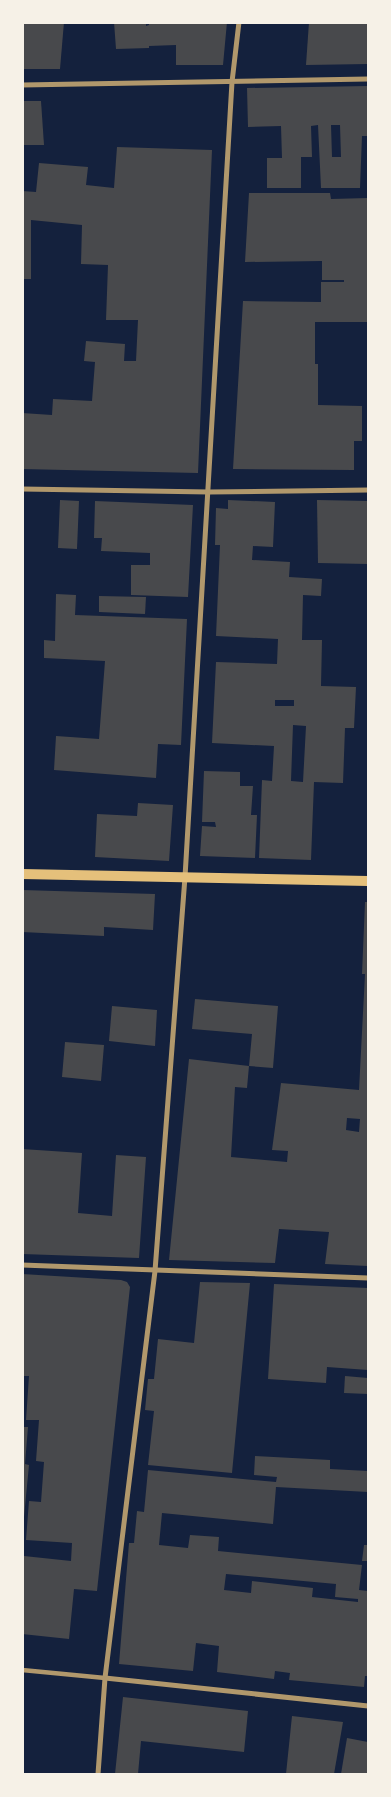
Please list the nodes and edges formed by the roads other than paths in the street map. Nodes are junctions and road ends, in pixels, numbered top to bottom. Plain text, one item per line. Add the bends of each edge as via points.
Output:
1 (239, 22) edge
2 (368, 78) edge
3 (232, 82) junction
4 (22, 85) edge
5 (22, 489) edge
6 (368, 490) edge
7 (209, 492) junction
8 (22, 874) edge
9 (185, 877) junction
10 (368, 881) edge
11 (22, 1265) edge
12 (155, 1271) junction
13 (368, 1278) edge
14 (22, 1670) edge
15 (104, 1678) junction
16 (368, 1706) edge
17 (98, 1774) edge

1 - 3 street
2 - 3 street
3 - 4 street
3 - 7 street
5 - 7 street
6 - 7 street
7 - 9 street
8 - 9 main road
9 - 10 main road
9 - 12 street
11 - 12 street
12 - 13 street
12 - 15 street
14 - 15 street
15 - 16 street
15 - 17 street

